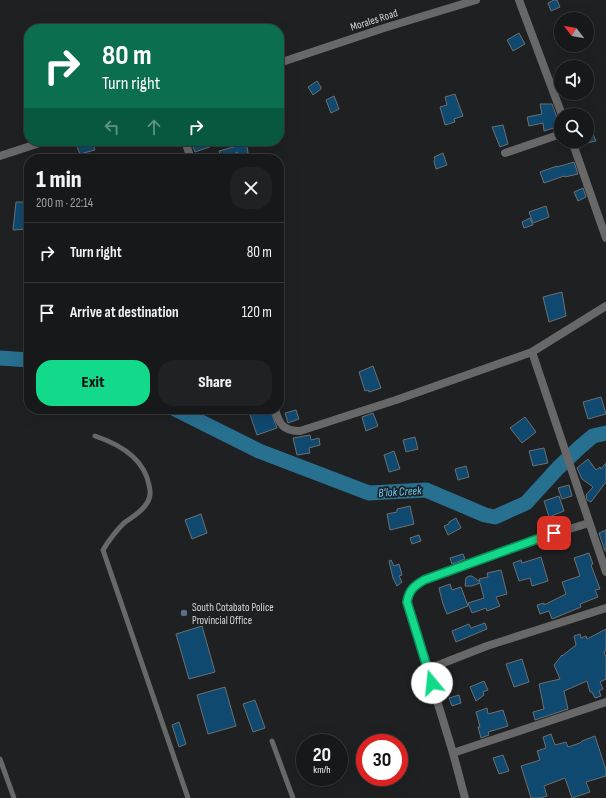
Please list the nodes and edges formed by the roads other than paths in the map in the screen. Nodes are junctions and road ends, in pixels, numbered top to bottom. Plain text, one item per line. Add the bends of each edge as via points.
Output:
1 (476, 0) edge
2 (519, 0) edge
3 (284, 61) edge
4 (559, 108) edge
5 (554, 136) edge
6 (31, 146) edge
7 (574, 148) edge
8 (505, 153) dead end
9 (0, 156) edge
10 (606, 238) edge
11 (606, 306) edge
12 (532, 352) junction
13 (276, 414) edge
14 (95, 436) dead end
15 (589, 523) junction
16 (606, 572) edge
17 (606, 608) edge
18 (428, 669) junction
19 (606, 702) edge
20 (272, 740) dead end
21 (453, 753) junction
22 (0, 759) edge
23 (14, 798) edge
24 (188, 798) edge
25 (293, 798) edge
26 (465, 798) edge

1 - 3 street, Morales Road
2 - 4 street
5 - 8 street
6 - 9 street
7 - 10 street
11 - 12 street
12 - 13 street via 300,431 287,430
12 - 15 street
14 - 24 lane via 124,449 143,468 148,478 151,494 148,502 124,524 103,550
15 - 16 street
15 - 18 street via 543,537 424,580 414,586 409,591 407,602
17 - 18 street via 487,646
18 - 21 street
19 - 21 street
20 - 25 lane
21 - 26 street
22 - 23 lane

